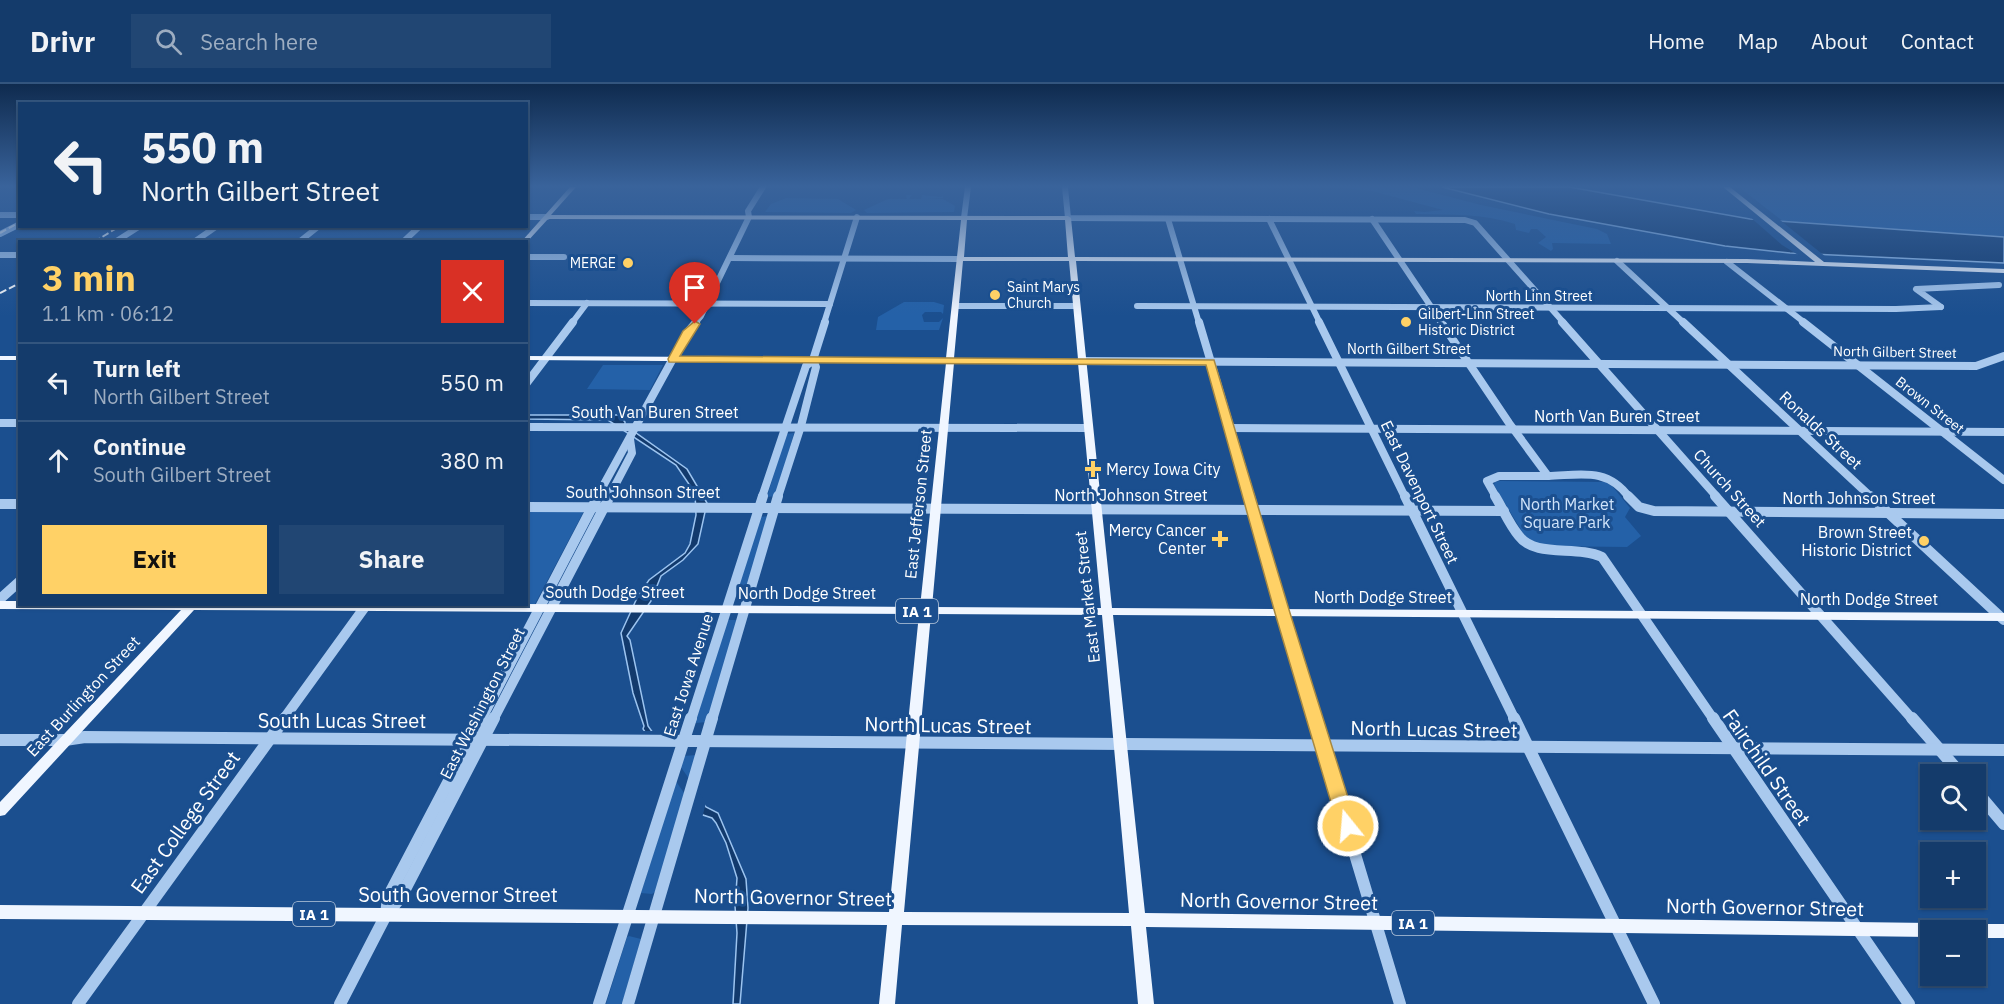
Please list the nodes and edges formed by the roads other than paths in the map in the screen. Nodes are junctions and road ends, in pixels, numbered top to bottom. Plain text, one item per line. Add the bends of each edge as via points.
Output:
1 (134, 230) edge
2 (211, 230) edge
3 (314, 230) edge
4 (742, 230) edge
5 (853, 230) edge
6 (963, 230) edge
7 (1069, 230) edge
8 (1171, 230) edge
9 (1274, 230) edge
10 (1379, 230) edge
11 (1481, 230) edge
12 (1779, 230) edge
13 (118, 240) edge
14 (197, 240) edge
15 (302, 240) edge
16 (0, 255) edge
17 (18, 255) edge
18 (528, 257) edge
19 (564, 257) dead end
20 (730, 258) junction
21 (844, 258) junction
22 (960, 259) junction
23 (1071, 259) junction
24 (1180, 259) junction
25 (1289, 260) junction
26 (1398, 260) junction
27 (1508, 261) junction
28 (1617, 261) junction
29 (1727, 262) junction
30 (1822, 263) junction
31 (2004, 271) edge
32 (1999, 285) dead end
33 (528, 303) edge
34 (587, 303) junction
35 (707, 304) junction
36 (830, 304) junction
37 (957, 306) junction
38 (1075, 306) junction
39 (1137, 306) dead end
40 (1193, 306) junction
41 (1312, 307) junction
42 (1431, 307) junction
43 (1549, 308) junction
44 (1667, 308) junction
45 (1785, 308) junction
46 (2004, 356) edge
47 (18, 357) edge
48 (0, 358) edge
49 (528, 358) edge
50 (546, 358) junction
51 (673, 359) junction
52 (813, 360) junction
53 (951, 361) junction
54 (1081, 361) junction
55 (1211, 362) junction
56 (1340, 362) junction
57 (1468, 363) junction
58 (1598, 363) junction
59 (1727, 364) junction
60 (1857, 364) junction
61 (528, 381) edge
62 (0, 423) edge
63 (18, 423) edge
64 (785, 426) junction
65 (801, 426) junction
66 (528, 427) edge
67 (944, 427) junction
68 (1088, 428) junction
69 (1229, 428) junction
70 (1372, 429) junction
71 (1514, 430) junction
72 (633, 431) junction
73 (1657, 431) junction
74 (1801, 431) junction
75 (1943, 432) junction
76 (2004, 432) edge
77 (1548, 476) junction
78 (2004, 480) edge
79 (0, 504) edge
80 (18, 504) edge
81 (528, 507) edge
82 (598, 507) junction
83 (758, 508) junction
84 (774, 508) junction
85 (936, 509) junction
86 (1096, 510) junction
87 (1255, 511) junction
88 (1504, 511) junction
89 (1412, 512) junction
90 (1730, 513) junction
91 (1890, 514) junction
92 (2004, 514) edge
93 (18, 583) edge
94 (0, 599) edge
95 (0, 605) edge
96 (18, 605) edge
97 (190, 606) edge
98 (366, 606) edge
99 (545, 608) junction
100 (726, 609) junction
101 (746, 609) junction
102 (925, 611) junction
103 (1108, 612) junction
104 (1282, 613) junction
105 (1464, 614) junction
106 (1642, 615) junction
107 (1820, 615) junction
108 (2003, 618) edge
109 (270, 738) junction
110 (477, 739) junction
111 (0, 740) edge
112 (65, 740) junction
113 (684, 741) junction
114 (706, 741) junction
115 (912, 742) junction
116 (1120, 745) junction
117 (1324, 746) junction
118 (1530, 748) junction
119 (1733, 749) junction
120 (1940, 750) junction
121 (2004, 750) edge
122 (1952, 764) edge
123 (1986, 803) edge
124 (0, 811) edge
125 (2004, 824) edge
126 (0, 912) edge
127 (143, 913) junction
128 (386, 915) junction
129 (627, 916) junction
130 (654, 917) junction
131 (895, 919) junction
132 (1137, 920) junction
133 (1376, 923) junction
134 (1616, 925) junction
135 (1858, 930) junction
136 (1920, 930) edge
137 (1986, 931) edge
138 (2004, 931) edge
139 (78, 1004) edge
140 (340, 1004) edge
141 (599, 1004) edge
142 (628, 1004) edge
143 (887, 1004) edge
144 (1146, 1004) edge
145 (1400, 1004) edge
146 (1654, 1004) edge
147 (1910, 1004) edge

1 - 13 street
2 - 14 street
3 - 15 street
4 - 20 street, East Washington Street
5 - 21 street, East Iowa Avenue
6 - 22 main road, East Jefferson Street
7 - 23 main road, East Market Street
8 - 24 street
9 - 25 street, East Davenport Street
10 - 26 street
11 - 27 street, Church Street
12 - 30 main road
16 - 17 street
18 - 19 street
20 - 21 street
20 - 35 street, East Washington Street
21 - 22 street
21 - 36 street, East Iowa Avenue
22 - 23 main road
22 - 37 main road, East Jefferson Street
23 - 24 main road
23 - 38 main road, East Market Street
24 - 25 main road
24 - 40 street
25 - 26 main road
25 - 41 street, East Davenport Street
26 - 27 main road
26 - 42 street
27 - 28 main road
27 - 43 street, Church Street
28 - 29 main road
28 - 44 street, Ronalds Street
29 - 30 main road
29 - 45 street, Brown Street
30 - 31 main road
32 - 45 street, North Linn Street via 1916,289 1941,307
33 - 34 street
34 - 35 street
34 - 50 street
35 - 36 street
35 - 51 street, East Washington Street
36 - 52 street, East Iowa Avenue
37 - 38 street
37 - 53 main road, East Jefferson Street
38 - 54 main road, East Market Street
39 - 40 street, North Linn Street
40 - 41 street, North Linn Street
40 - 55 street
41 - 42 street, North Linn Street
41 - 56 street, East Davenport Street
42 - 43 street, North Linn Street
42 - 57 street
43 - 44 street, North Linn Street
43 - 58 street, Church Street
44 - 45 street, North Linn Street
44 - 59 street, Ronalds Street
45 - 60 street, Brown Street
46 - 60 street, North Gilbert Street via 1976,366
47 - 48 main road
49 - 50 main road, North Gilbert Street
50 - 51 main road, North Gilbert Street
50 - 61 street
51 - 52 main road, North Gilbert Street
51 - 72 street, East Washington Street
52 - 53 main road, North Gilbert Street
52 - 64 street, East Iowa Avenue via 806,366
52 - 65 street, East Iowa Avenue via 816,367
53 - 54 main road, North Gilbert Street
53 - 67 main road, East Jefferson Street
54 - 55 street, North Gilbert Street
54 - 68 main road, East Market Street
55 - 56 street, North Gilbert Street
55 - 69 street
56 - 57 street, North Gilbert Street
56 - 70 street, East Davenport Street
57 - 58 street, North Gilbert Street
57 - 71 street
58 - 59 street, North Gilbert Street
58 - 73 street, Church Street
59 - 60 street, North Gilbert Street
59 - 74 street, Ronalds Street
60 - 75 street, Brown Street
62 - 63 street
64 - 65 street
64 - 72 street, South Van Buren Street
64 - 83 street, East Iowa Avenue
65 - 67 street
65 - 84 street, East Iowa Avenue
66 - 72 street, South Van Buren Street
67 - 68 street
67 - 85 main road, East Jefferson Street
68 - 86 main road, East Market Street
69 - 70 street, North Van Buren Street
69 - 87 street
70 - 71 street, North Van Buren Street
70 - 89 street, East Davenport Street
71 - 73 street, North Van Buren Street
71 - 77 street
72 - 82 street, East Washington Street via 632,453
73 - 74 street, North Van Buren Street
73 - 90 street, Church Street
74 - 75 street, North Van Buren Street
74 - 91 street, Ronalds Street
75 - 76 street, North Van Buren Street
75 - 78 street, Brown Street
77 - 88 street via 1489,479 1487,483
77 - 90 street, North Johnson Street via 1610,479 1637,506 1648,510
79 - 80 street
81 - 82 street, South Johnson Street
82 - 83 street, South Johnson Street
82 - 99 street, East Washington Street
83 - 84 street, North Johnson Street
83 - 100 street, East Iowa Avenue
84 - 85 street, North Johnson Street
84 - 101 street, East Iowa Avenue
85 - 86 street, North Johnson Street
85 - 102 main road, East Jefferson Street
86 - 87 street, North Johnson Street
86 - 103 main road, East Market Street
87 - 89 street, North Johnson Street
87 - 104 street
88 - 89 street, North Johnson Street
88 - 106 street, Fairchild Street via 1530,546 1594,552 1602,557
89 - 105 street, East Davenport Street
90 - 91 street, North Johnson Street
90 - 107 street, Church Street
91 - 92 street, North Johnson Street
91 - 108 street, Ronalds Street
93 - 94 street
95 - 96 main road, South Dodge Street
97 - 112 main road, East Burlington Street
98 - 99 main road, South Dodge Street / IA 1
98 - 109 street, East College Street
99 - 100 main road, South Dodge Street / IA 1
99 - 110 street, East Washington Street
100 - 101 main road, North Dodge Street / IA 1
100 - 113 street, East Iowa Avenue
101 - 102 main road, North Dodge Street / IA 1
101 - 114 street, East Iowa Avenue
102 - 103 main road, North Dodge Street / IA 1
102 - 115 main road, East Jefferson Street
103 - 104 main road, North Dodge Street / IA 1
103 - 116 main road, East Market Street
104 - 105 main road, North Dodge Street / IA 1
104 - 117 street
105 - 106 main road, North Dodge Street / IA 1
105 - 118 street, East Davenport Street
106 - 107 main road, North Dodge Street / IA 1
106 - 119 street, Fairchild Street
107 - 108 main road, North Dodge Street / IA 1
107 - 120 street, Church Street
109 - 110 street, South Lucas Street
109 - 112 street, South Lucas Street
109 - 127 street, East College Street
110 - 113 street, South Lucas Street
110 - 128 street, East Washington Street via 388,897
111 - 112 street, South Lucas Street
112 - 124 main road, East Burlington Street
113 - 114 street, North Lucas Street
113 - 129 street, East Iowa Avenue
114 - 115 street, North Lucas Street
114 - 130 street, East Iowa Avenue
115 - 116 street, North Lucas Street
115 - 131 main road, East Jefferson Street
116 - 117 street, North Lucas Street
116 - 132 main road, East Market Street
117 - 118 street, North Lucas Street
117 - 133 street
118 - 119 street, North Lucas Street
118 - 134 street, East Davenport Street
119 - 120 street, North Lucas Street
119 - 135 street, Fairchild Street
120 - 121 street, North Lucas Street
120 - 122 street, Church Street
123 - 125 street
126 - 127 main road, South Governor Street / IA 1
127 - 128 main road, South Governor Street / IA 1
127 - 139 street, East College Street
128 - 129 main road, South Governor Street / IA 1
128 - 140 street, East Washington Street
129 - 130 main road, North Governor Street / IA 1
129 - 141 street, East Iowa Avenue
130 - 131 main road, North Governor Street / IA 1
130 - 142 street, East Iowa Avenue
131 - 132 main road, North Governor Street / IA 1
131 - 143 main road, East Jefferson Street
132 - 133 main road, North Governor Street / IA 1
132 - 144 main road, East Market Street
133 - 134 main road, North Governor Street / IA 1
133 - 145 street
134 - 135 main road, North Governor Street / IA 1
134 - 146 street, East Davenport Street
135 - 136 main road, North Governor Street / IA 1
135 - 147 street, Fairchild Street
137 - 138 main road

